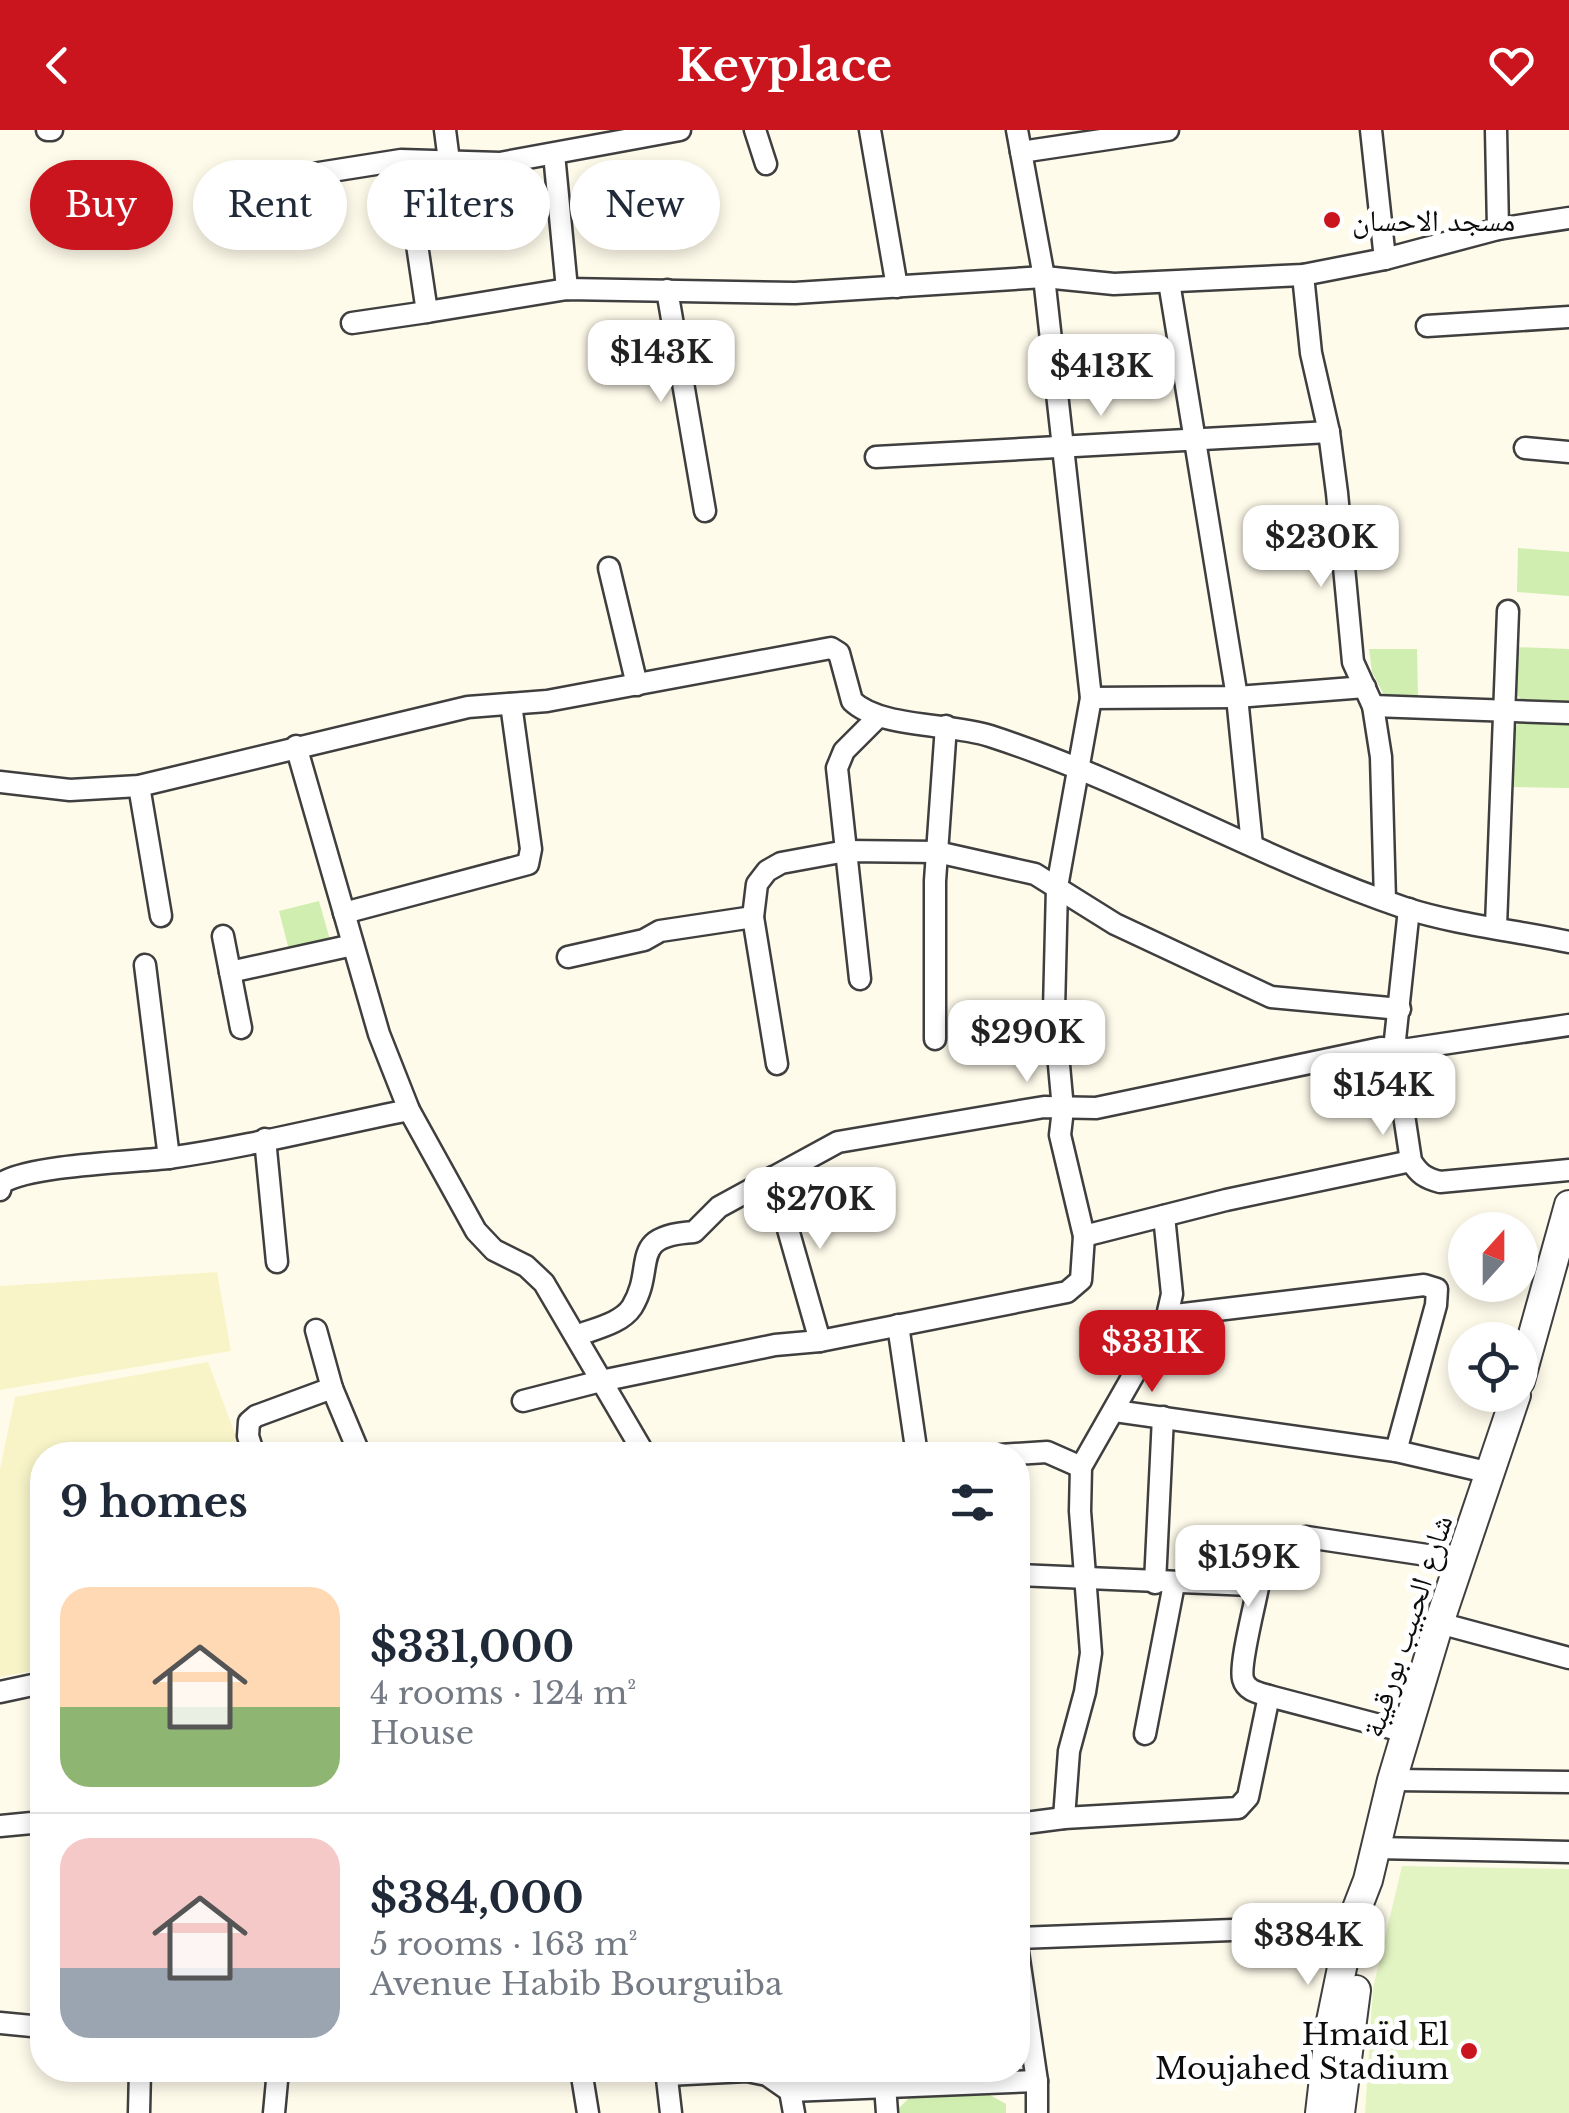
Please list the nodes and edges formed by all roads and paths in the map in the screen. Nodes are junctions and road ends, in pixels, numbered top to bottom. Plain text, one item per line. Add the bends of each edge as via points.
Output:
1 (445, 130) edge
2 (680, 130) edge
3 (755, 130) edge
4 (870, 130) edge
5 (1018, 130) edge
6 (1168, 130) edge
7 (1371, 130) edge
8 (1496, 130) edge
9 (1122, 133) edge
10 (1022, 152) junction
11 (554, 154) junction
12 (450, 160) edge
13 (518, 160) edge
14 (766, 164) dead end
15 (1569, 218) edge
16 (1498, 229) junction
17 (418, 250) edge
18 (1385, 259) junction
19 (1302, 275) junction
20 (1044, 277) junction
21 (1169, 282) junction
22 (897, 287) junction
23 (568, 289) junction
24 (667, 290) junction
25 (427, 312) junction
26 (1569, 318) edge
27 (352, 323) dead end
28 (1428, 326) dead end
29 (1329, 432) junction
30 (1194, 438) junction
31 (1061, 447) junction
32 (1524, 448) dead end
33 (1569, 452) edge
34 (876, 457) dead end
35 (705, 511) dead end
36 (609, 568) dead end
37 (1508, 611) dead end
38 (637, 685) junction
39 (1237, 697) junction
40 (1369, 697) junction
41 (1091, 698) junction
42 (511, 704) junction
43 (1504, 711) junction
44 (1569, 713) edge
45 (877, 718) junction
46 (946, 726) junction
47 (296, 746) junction
48 (1076, 768) junction
49 (0, 782) edge
50 (139, 786) junction
51 (1252, 844) junction
52 (846, 851) junction
53 (937, 852) junction
54 (1058, 887) junction
55 (1385, 900) junction
56 (1409, 909) junction
57 (344, 913) junction
58 (161, 916) dead end
59 (754, 918) junction
60 (1496, 926) junction
61 (223, 936) dead end
62 (1569, 942) edge
63 (353, 945) junction
64 (568, 957) dead end
65 (145, 965) dead end
66 (230, 972) junction
67 (860, 980) dead end
68 (1400, 1009) junction
69 (1569, 1025) edge
70 (241, 1028) dead end
71 (934, 1039) dead end
72 (1394, 1049) junction
73 (777, 1064) dead end
74 (1062, 1109) junction
75 (408, 1110) junction
76 (265, 1138) junction
77 (170, 1158) junction
78 (1411, 1161) junction
79 (1569, 1170) edge
80 (773, 1177) junction
81 (0, 1190) edge
82 (1569, 1205) edge
83 (1164, 1216) junction
84 (1084, 1236) junction
85 (277, 1262) dead end
86 (1560, 1281) edge
87 (1168, 1316) junction
88 (898, 1326) junction
89 (316, 1330) dead end
90 (576, 1336) junction
91 (1538, 1337) edge
92 (820, 1341) junction
93 (602, 1381) junction
94 (332, 1388) junction
95 (524, 1402) dead end
96 (1115, 1411) junction
97 (1511, 1412) edge
98 (1163, 1418) junction
99 (250, 1442) edge
100 (355, 1442) edge
101 (637, 1442) edge
102 (915, 1442) edge
103 (1396, 1450) junction
104 (1030, 1453) edge
105 (1081, 1467) junction
106 (1491, 1473) junction
107 (1460, 1560) junction
108 (1030, 1576) edge
109 (1086, 1578) junction
110 (1259, 1582) junction
111 (1164, 1584) junction
112 (1439, 1624) junction
113 (1569, 1658) edge
114 (30, 1686) edge
115 (0, 1692) edge
116 (1269, 1696) junction
117 (1406, 1732) junction
118 (1145, 1734) dead end
119 (1392, 1780) junction
120 (1569, 1782) edge
121 (1064, 1818) junction
122 (1030, 1822) edge
123 (30, 1823) edge
124 (0, 1826) edge
125 (1375, 1848) junction
126 (1569, 1852) edge
127 (1360, 1925) junction
128 (1030, 1938) edge
129 (0, 2023) edge
130 (30, 2026) edge
131 (1030, 2038) edge
132 (1030, 2081) edge
133 (1036, 2081) junction
134 (140, 2082) edge
135 (277, 2082) edge
136 (583, 2082) edge
137 (667, 2082) edge
138 (776, 2082) edge
139 (998, 2082) edge
140 (885, 2085) junction
141 (790, 2092) junction
142 (139, 2113) edge
143 (274, 2113) edge
144 (588, 2113) edge
145 (671, 2113) edge
146 (794, 2113) edge
147 (887, 2113) edge
148 (1037, 2113) edge
149 (1320, 2113) edge
150 (1340, 2113) edge

1 - 12 street
2 - 11 street
3 - 14 street
4 - 22 street
5 - 10 street
6 - 9 street
7 - 18 street
8 - 16 street
9 - 10 street
10 - 20 street
11 - 13 street
11 - 23 street
15 - 16 street
16 - 18 street
17 - 25 street
18 - 19 street
19 - 21 street
19 - 29 street
20 - 21 street
20 - 22 street
20 - 31 street
21 - 30 street
22 - 24 street
23 - 24 street
23 - 25 street
24 - 35 street
25 - 27 street
26 - 28 street
29 - 30 street
29 - 40 street via 1353,662
30 - 31 street
30 - 39 street
31 - 34 street
31 - 41 street
32 - 33 street
36 - 38 street
37 - 43 street
38 - 42 street
38 - 45 street via 831,648 840,653 852,701
39 - 40 street
39 - 41 street
39 - 51 street
40 - 43 street
40 - 55 street via 1381,757
41 - 48 street
42 - 47 street via 468,707
42 - 57 street via 532,848 528,864
43 - 44 street
43 - 60 street
45 - 46 street
45 - 52 street via 839,760
46 - 48 street
46 - 53 street
47 - 50 street
47 - 57 street
48 - 51 street
48 - 54 street
49 - 50 street via 70,790
50 - 58 street
51 - 55 street
52 - 53 street
52 - 59 street via 768,871 757,884
52 - 67 street
53 - 54 street via 1035,874
53 - 71 street
54 - 68 street via 1115,924 1272,997
54 - 74 street via 1054,1010
55 - 56 street
56 - 60 street
56 - 68 street
57 - 63 street
59 - 64 street via 660,931
59 - 73 street
60 - 62 street
61 - 66 street
63 - 66 street
63 - 75 street
65 - 77 street
66 - 70 street
68 - 72 street
69 - 72 street
72 - 74 street via 1096,1108
72 - 78 street
74 - 80 street via 838,1142
74 - 84 street via 1060,1135
75 - 76 street
75 - 90 street via 476,1231 544,1283
76 - 77 street
76 - 85 street
77 - 81 street via 16,1177
78 - 79 street via 1425,1178 1440,1182
78 - 83 street
80 - 90 street via 719,1206 694,1232 658,1238 632,1307 620,1319
80 - 92 street
82 - 86 street
83 - 84 street
83 - 87 street
84 - 88 street via 1081,1280 1067,1292
86 - 91 street
87 - 96 street
87 - 103 street via 1424,1284 1436,1288
88 - 92 street
88 - 102 street
89 - 94 street
90 - 93 street
92 - 93 street
93 - 95 street
93 - 101 street
94 - 99 street via 256,1416 249,1422
94 - 100 street
96 - 98 street
96 - 105 street
97 - 106 street, شارع الحبيب بورقيبة
98 - 103 street
98 - 111 street
103 - 106 street
104 - 105 street via 1046,1452
105 - 109 street
106 - 107 street, شارع الحبيب بورقيبة
107 - 110 street via 1300,1538 1274,1557
107 - 112 street, شارع الحبيب بورقيبة
108 - 109 street
109 - 111 street
109 - 121 street via 1091,1653 1069,1751
110 - 111 street
110 - 116 street via 1243,1678
111 - 118 street
112 - 113 street
112 - 117 street, شارع الحبيب بورقيبة
114 - 115 street
116 - 117 street
116 - 121 street via 1245,1804
117 - 119 street, شارع الحبيب بورقيبة
119 - 120 street
119 - 125 street, شارع الحبيب بورقيبة
121 - 122 street
123 - 124 street
125 - 126 street
125 - 127 street, شارع الحبيب بورقيبة
127 - 128 street
127 - 149 street via 1330,2026
127 - 150 street
129 - 130 street
131 - 133 street
132 - 133 street
133 - 148 street
134 - 142 street
135 - 143 street
136 - 144 street
137 - 145 street
138 - 141 street
139 - 140 street
140 - 141 street
140 - 147 street
141 - 146 street

